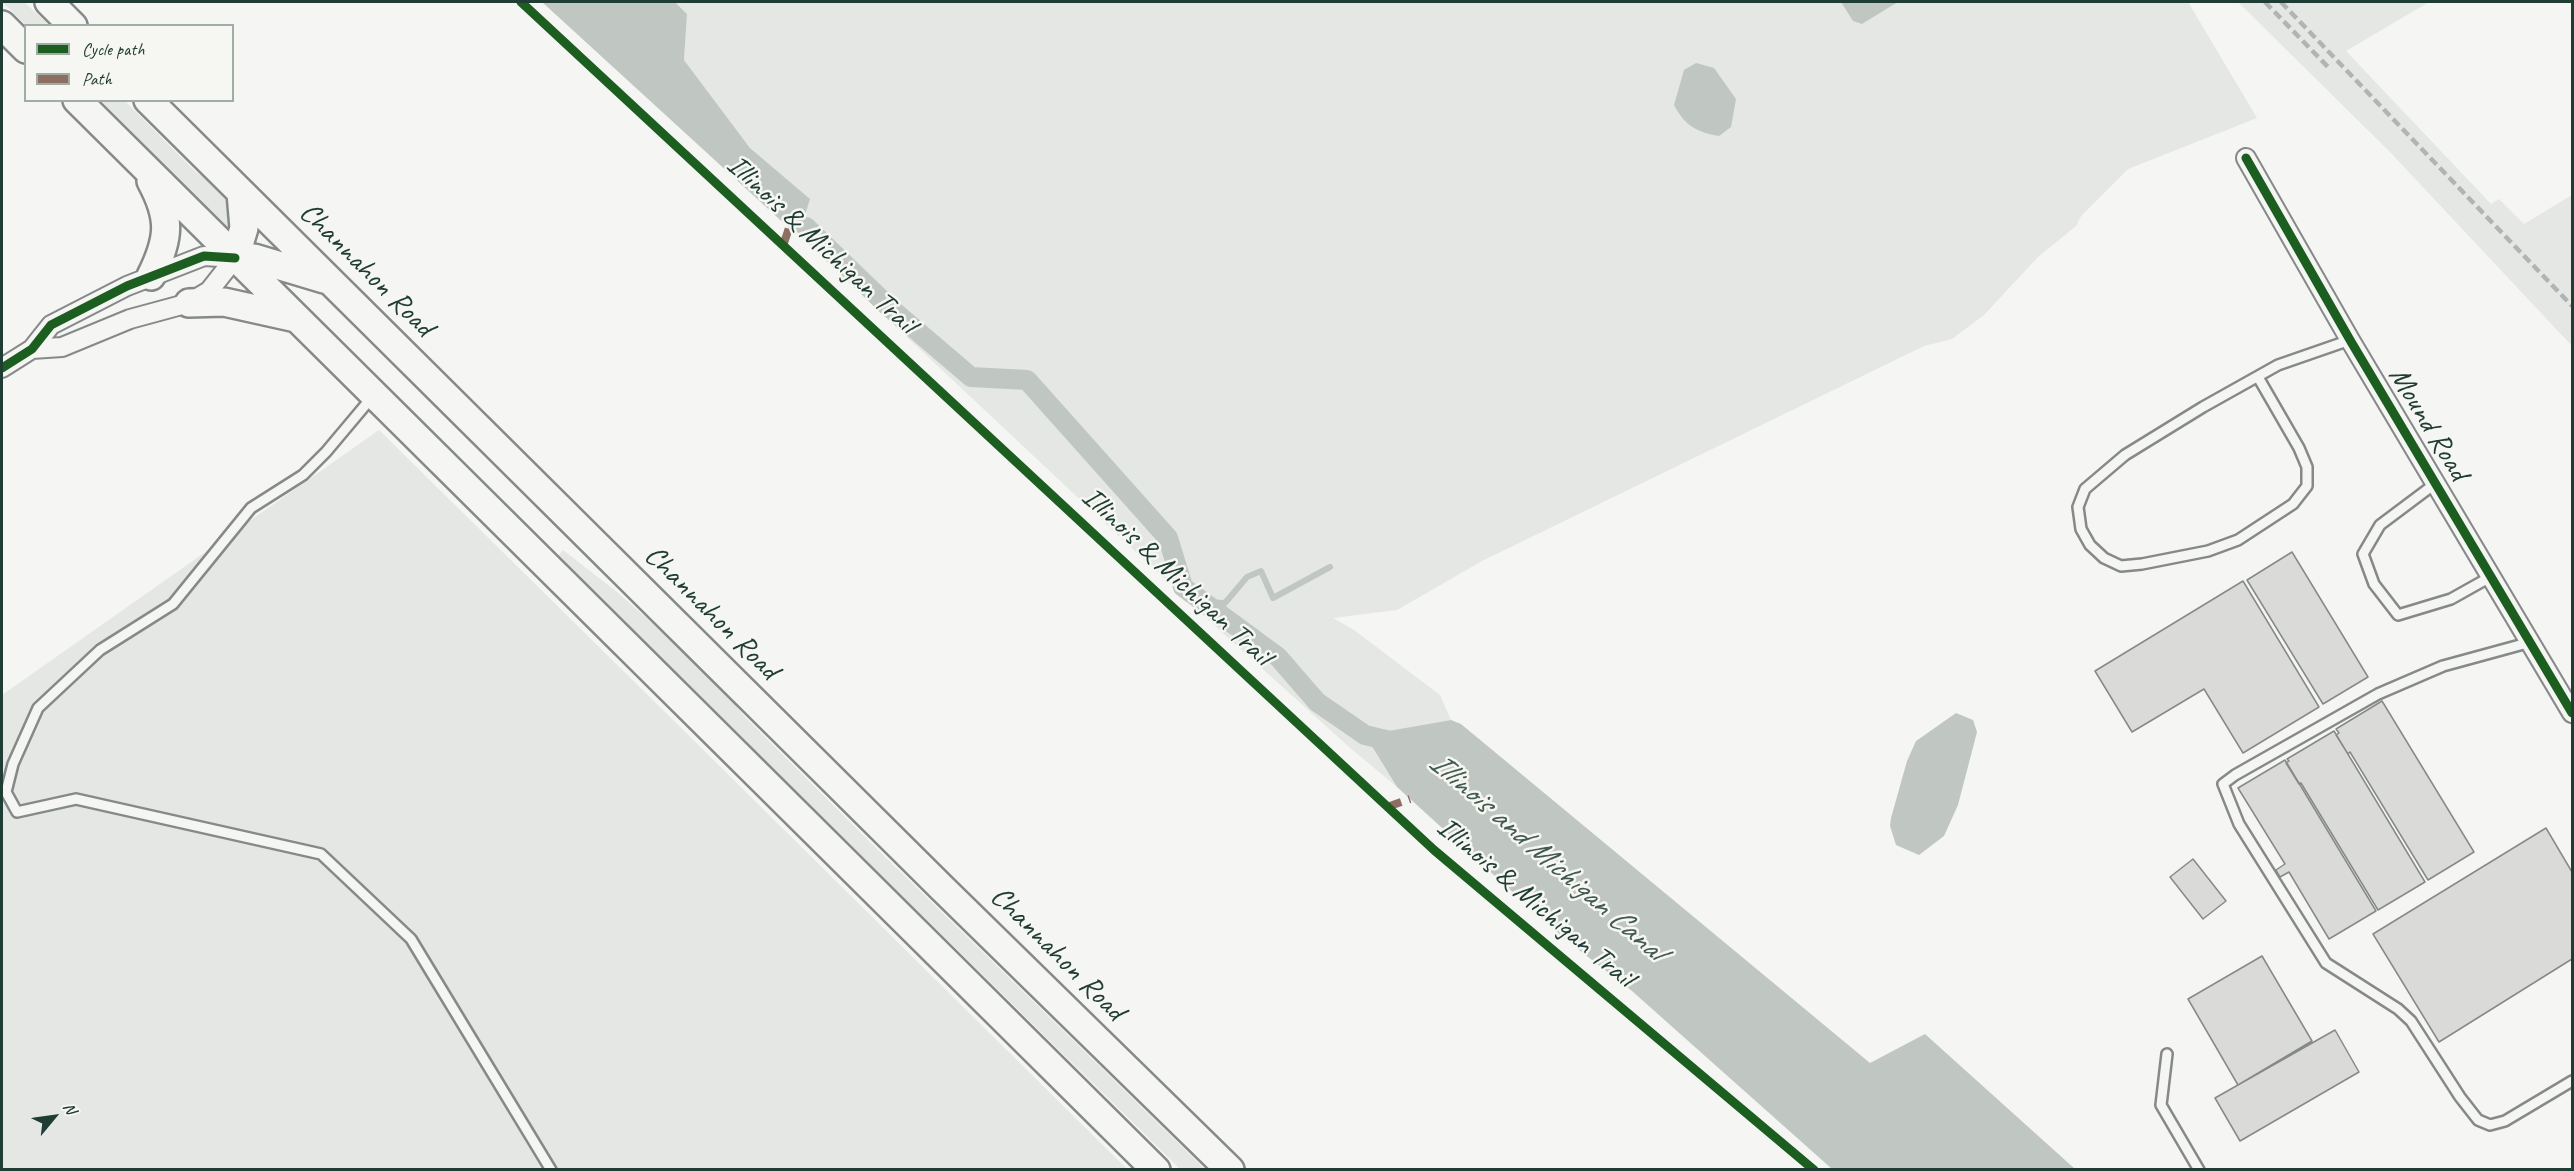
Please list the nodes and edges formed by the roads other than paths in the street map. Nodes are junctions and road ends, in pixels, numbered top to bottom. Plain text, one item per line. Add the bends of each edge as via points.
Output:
1 (49, 2) edge
2 (71, 24) edge
3 (2, 25) edge
4 (24, 47) edge
5 (79, 102) edge
6 (150, 102) edge
7 (2246, 158) dead end
8 (144, 167) junction
9 (241, 193) junction
10 (235, 258) junction
11 (151, 276) junction
12 (330, 281) junction
13 (189, 303) junction
14 (296, 318) junction
15 (2350, 340) junction
16 (33, 349) junction
17 (2, 368) edge
18 (2259, 377) junction
19 (374, 396) junction
20 (2436, 483) junction
21 (2492, 576) junction
22 (2531, 642) junction
23 (2572, 713) edge
24 (2167, 1054) dead end
25 (2572, 1081) edge
26 (552, 1170) edge
27 (1156, 1170) edge
28 (1230, 1170) edge
29 (2199, 1170) edge

1 - 2 main road
3 - 4 main road
5 - 8 main road
6 - 9 main road, Channahon Road
7 - 15 street, Mound Road
8 - 10 main road
8 - 11 main road via 163,203 167,233
9 - 10 main road via 244,228
9 - 12 main road, Channahon Road
10 - 11 street via 204,256
10 - 12 main road via 254,258
10 - 13 street via 209,291
10 - 14 main road
11 - 16 street via 51,326
12 - 28 main road, Channahon Road
13 - 14 main road via 224,302
13 - 16 street via 130,319 62,347
14 - 19 main road
15 - 18 lane via 2278,365
15 - 20 street, Mound Road
16 - 17 street
18 - 18 lane via 2125,455 2085,489 2078,507 2081,529 2104,558 2121,566 2208,551 2238,540 2293,504 2307,486 2307,467
19 - 26 lane via 303,475 251,508 173,604 100,650 39,708 13,764 6,792 17,812 76,799 321,854 411,939
19 - 27 main road
20 - 21 street, Mound Road
20 - 21 lane via 2397,511 2374,534 2362,554 2374,584 2398,615 2451,598
21 - 22 street, Mound Road
22 - 23 street, Mound Road
22 - 25 lane via 2443,666 2378,694 2223,784 2239,824 2326,963 2398,1009 2410,1021 2478,1120 2490,1125 2505,1121
24 - 29 lane via 2161,1105

